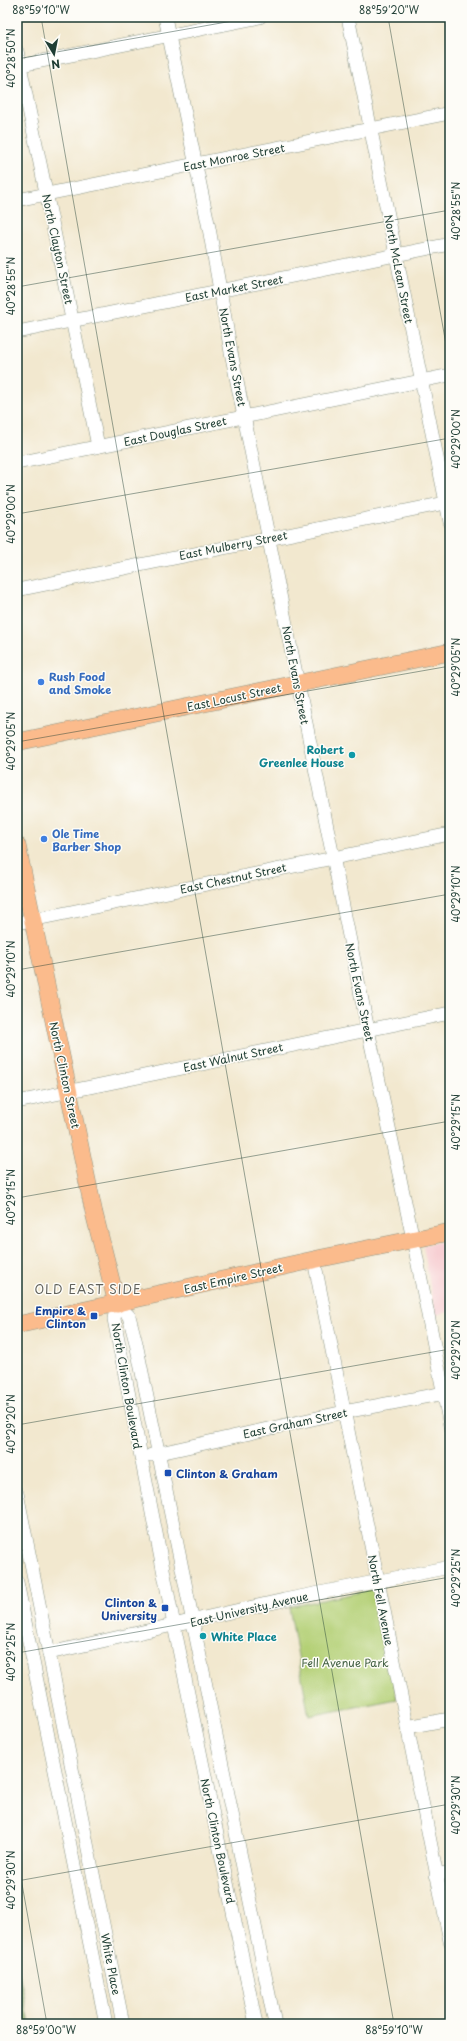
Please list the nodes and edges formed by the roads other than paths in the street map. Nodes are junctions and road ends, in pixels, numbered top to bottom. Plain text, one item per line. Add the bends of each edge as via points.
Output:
1 (165, 17) edge
2 (260, 17) edge
3 (348, 17) edge
4 (168, 36) junction
5 (17, 51) edge
6 (19, 66) edge
7 (450, 113) edge
8 (371, 129) junction
9 (195, 165) junction
10 (46, 194) junction
11 (17, 200) edge
12 (450, 244) edge
13 (396, 255) junction
14 (220, 291) junction
15 (74, 321) junction
16 (17, 332) edge
17 (450, 375) edge
18 (422, 381) junction
19 (245, 416) junction
20 (98, 446) junction
21 (17, 463) edge
22 (448, 502) edge
23 (450, 522) edge
24 (268, 538) junction
25 (17, 590) edge
26 (450, 652) edge
27 (298, 683) junction
28 (17, 742) edge
29 (450, 834) edge
30 (17, 845) edge
31 (333, 857) junction
32 (25, 921) edge
33 (450, 1013) edge
34 (368, 1030) junction
35 (69, 1091) junction
36 (17, 1102) edge
37 (450, 1232) edge
38 (413, 1239) junction
39 (314, 1260) junction
40 (117, 1304) junction
41 (17, 1325) edge
42 (446, 1392) edge
43 (344, 1412) junction
44 (450, 1426) edge
45 (159, 1453) junction
46 (141, 1458) junction
47 (18, 1498) edge
48 (450, 1567) edge
49 (377, 1581) junction
50 (17, 1582) edge
51 (194, 1621) junction
52 (174, 1626) junction
53 (49, 1653) junction
54 (32, 1655) junction
55 (450, 1719) edge
56 (407, 1727) junction
57 (222, 1764) junction
58 (203, 1767) junction
59 (90, 1860) junction
60 (74, 1863) junction
61 (450, 1872) edge
62 (436, 1875) junction
63 (99, 1904) junction
64 (83, 1907) junction
65 (252, 1911) junction
66 (233, 1915) junction
67 (450, 1941) edge
68 (106, 2024) edge
69 (123, 2024) edge
70 (256, 2024) edge
71 (275, 2024) edge

1 - 4 street, North Evans Street
2 - 4 street
3 - 8 street, North McLean Street
4 - 6 street
4 - 9 street, North Evans Street
5 - 6 street, North Clayton Street
6 - 10 street, North Clayton Street
7 - 8 street, East Monroe Street
8 - 9 street, East Monroe Street
8 - 13 street, North McLean Street
9 - 10 street, East Monroe Street
9 - 14 street, North Evans Street
10 - 11 street, East Monroe Street
10 - 15 street, North Clayton Street
12 - 13 street, East Market Street
13 - 14 street, East Market Street
13 - 18 street, North McLean Street
14 - 15 street, East Market Street
14 - 19 street, North Evans Street
15 - 16 street, East Market Street
15 - 20 street, North Clayton Street
17 - 18 street, East Douglas Street
18 - 19 street, East Douglas Street
18 - 22 street, North McLean Street
19 - 20 street, East Douglas Street
19 - 24 street, North Evans Street
20 - 21 street, East Douglas Street
22 - 23 street, North McLean Street
22 - 24 street, East Mulberry Street
24 - 25 street, East Mulberry Street
24 - 27 street, North Evans Street
26 - 27 main road, East Locust Street
27 - 28 main road, East Locust Street
27 - 31 street, North Evans Street
29 - 31 street, East Chestnut Street
30 - 32 main road, North Clinton Street
31 - 32 street, East Chestnut Street
31 - 34 street, North Evans Street
32 - 35 main road, North Clinton Street
33 - 34 street, East Walnut Street
34 - 35 street, East Walnut Street
34 - 38 street, North Evans Street
35 - 36 street, East Walnut Street
35 - 40 main road, North Clinton Street via 94,1213
37 - 38 main road, East Empire Street
38 - 39 main road, East Empire Street
38 - 42 street, North Evans Street
39 - 40 main road, East Empire Street
39 - 43 street, North Fell Avenue
40 - 41 main road, East Empire Street
40 - 45 street, North Clinton Boulevard via 129,1316
40 - 46 street, North Clinton Boulevard via 114,1319
42 - 43 street, East Graham Street
42 - 44 street, North Evans Street
43 - 45 street, East Graham Street
43 - 49 street, North Fell Avenue
45 - 46 street, East Graham Street
45 - 51 street, North Clinton Boulevard
46 - 52 street, North Clinton Boulevard
47 - 53 street, White Place
48 - 49 street, East University Avenue
49 - 51 street, East University Avenue
49 - 56 street, North Fell Avenue
50 - 54 street, White Place
51 - 52 street, East University Avenue
51 - 57 street, North Clinton Boulevard
52 - 53 street, East University Avenue
52 - 58 street, North Clinton Boulevard
53 - 54 street via 41,1646 36,1648
53 - 59 street, White Place
54 - 60 street, White Place
55 - 56 street
56 - 62 street, North Fell Avenue
57 - 58 street, North Clinton Boulevard
57 - 65 street, North Clinton Boulevard
58 - 66 street, North Clinton Boulevard
59 - 60 street
59 - 63 street, White Place
60 - 64 street, White Place
61 - 62 street
62 - 67 street, North Fell Avenue
63 - 64 street
63 - 69 street, White Place
64 - 68 street, White Place
65 - 66 street, North Clinton Boulevard
65 - 71 street, North Clinton Boulevard
66 - 70 street, North Clinton Boulevard

